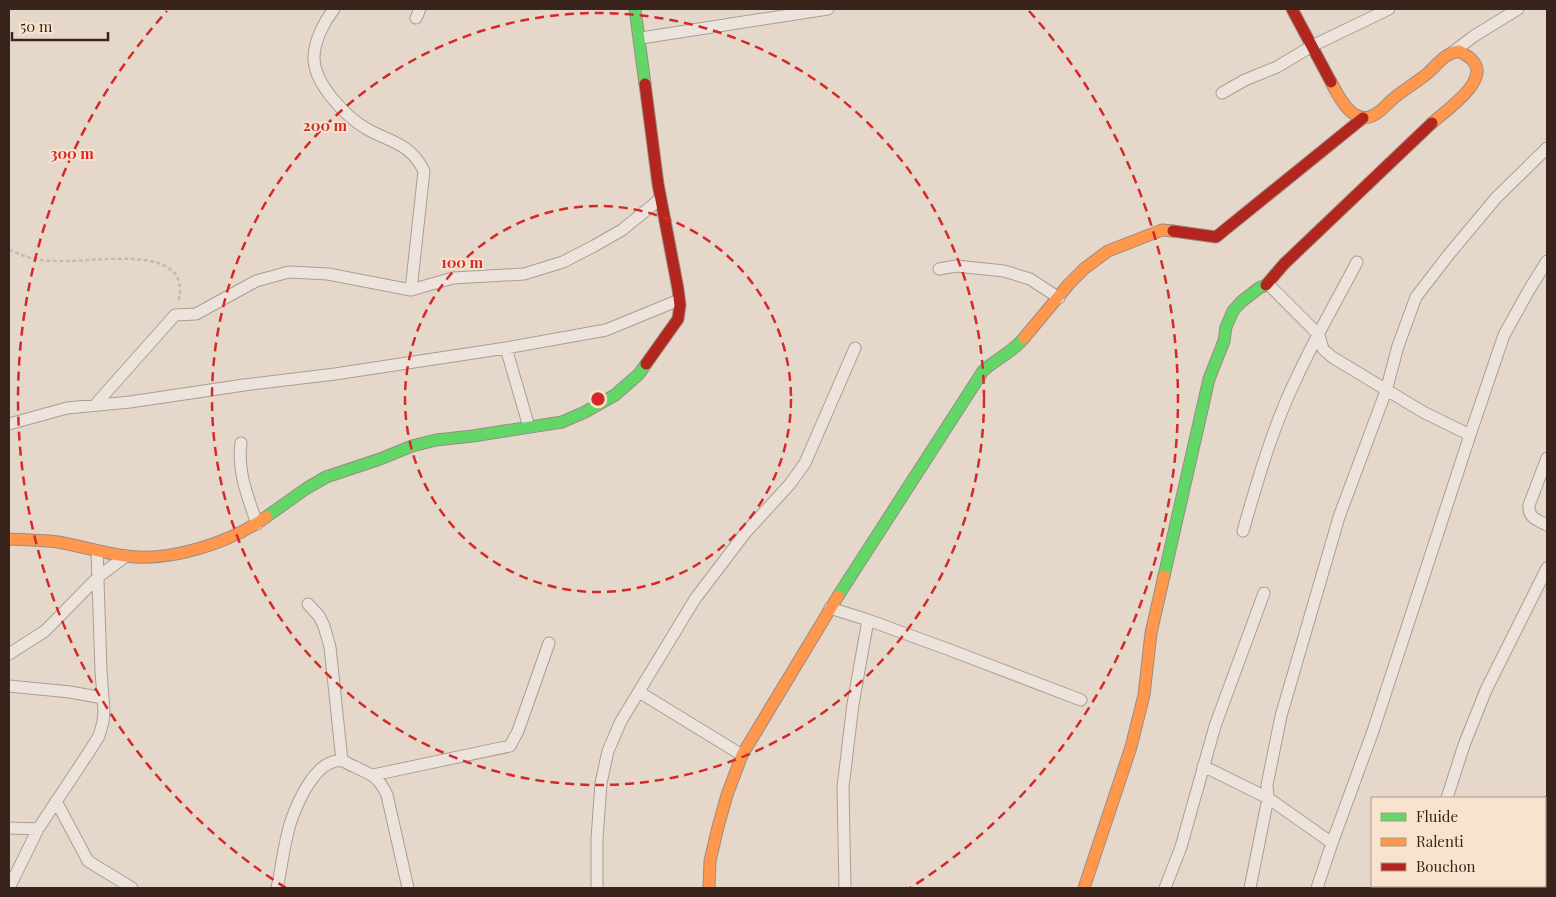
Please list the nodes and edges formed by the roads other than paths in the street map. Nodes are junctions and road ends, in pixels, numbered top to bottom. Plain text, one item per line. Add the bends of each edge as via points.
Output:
1 (334, 9) edge
2 (635, 9) edge
3 (828, 9) edge
4 (1292, 9) edge
5 (1388, 9) edge
6 (1518, 9) edge
7 (641, 38) junction
8 (1312, 46) junction
9 (1453, 52) junction
10 (1222, 92) dead end
11 (1363, 118) junction
12 (1547, 148) edge
13 (660, 199) junction
14 (1547, 261) edge
15 (1357, 262) dead end
16 (939, 269) dead end
17 (1268, 284) junction
18 (411, 290) junction
19 (1059, 298) junction
20 (679, 300) junction
21 (1319, 335) junction
22 (506, 348) junction
23 (855, 348) dead end
24 (1386, 391) junction
25 (95, 405) junction
26 (9, 424) edge
27 (529, 427) junction
28 (1470, 435) junction
29 (242, 443) dead end
30 (1547, 458) edge
31 (257, 524) junction
32 (1547, 525) edge
33 (1243, 531) dead end
34 (9, 539) edge
35 (98, 551) junction
36 (126, 556) junction
37 (1547, 568) edge
38 (98, 577) junction
39 (1264, 593) dead end
40 (308, 604) dead end
41 (830, 608) junction
42 (868, 620) junction
43 (549, 643) dead end
44 (9, 654) edge
45 (9, 686) edge
46 (640, 692) junction
47 (103, 698) junction
48 (1081, 700) dead end
49 (742, 755) junction
50 (342, 761) junction
51 (1203, 766) junction
52 (372, 775) junction
53 (1447, 797) edge
54 (1268, 798) junction
55 (56, 801) junction
56 (9, 828) edge
57 (38, 830) junction
58 (1332, 843) junction
59 (9, 888) edge
60 (132, 888) edge
61 (277, 888) edge
62 (408, 888) edge
63 (597, 888) edge
64 (709, 888) edge
65 (845, 888) edge
66 (1084, 888) edge
67 (1165, 888) edge
68 (1250, 888) edge
69 (1317, 888) edge

1 - 18 street via 317,38 314,59 318,75 341,110 368,130 404,147 418,158 424,171
2 - 7 street
3 - 7 street
4 - 8 street
5 - 8 street
6 - 9 street
7 - 13 street via 650,137
8 - 10 street via 1277,67
8 - 11 street via 1342,104
9 - 11 street via 1380,112
9 - 17 street via 1459,51 1472,59 1477,68 1471,88 1347,203 1284,264
11 - 19 street via 1216,237 1162,230 1108,251 1085,268
12 - 24 street via 1496,198 1416,298
13 - 18 street via 622,230 563,262 524,274 453,278
13 - 20 street
14 - 28 street via 1504,335
15 - 21 street
16 - 19 street via 956,266 1004,271 1030,279
17 - 21 street
17 - 66 street via 1233,311 1209,379 1151,634 1144,695 1131,747
18 - 25 street via 328,274 289,272 256,281 196,314 175,315
19 - 41 street via 1021,342 983,371
20 - 22 street via 606,330
20 - 27 street via 681,312 669,333 639,374 615,395 562,422
21 - 24 street via 1327,354
21 - 33 street via 1278,420
22 - 25 street
22 - 27 street
23 - 46 street via 805,463 695,599
24 - 28 street
24 - 54 street via 1339,517 1283,707
25 - 26 street via 67,408
27 - 31 street via 412,446 326,477
28 - 58 street via 1373,731
29 - 31 street via 239,457 243,484
30 - 32 street via 1528,512 1532,518
31 - 36 street via 222,541 182,554
34 - 35 street via 57,542
35 - 36 street
35 - 38 street
36 - 38 street
37 - 53 street via 1486,690
38 - 44 street via 45,631
38 - 47 street
39 - 51 street
40 - 50 street via 319,616 330,647
41 - 42 street
41 - 49 street
42 - 48 street
42 - 65 street via 845,771
43 - 52 street via 510,746
45 - 47 street
46 - 49 street
46 - 63 street via 621,721 608,751 597,839
47 - 55 street via 103,722 99,736
49 - 64 street via 718,827 710,861
50 - 52 street
50 - 61 street via 328,764 313,776 302,796 290,821
51 - 54 street
51 - 67 street via 1181,847
52 - 62 street via 382,783 387,795
54 - 58 street
54 - 68 street
55 - 57 street
55 - 60 street via 88,861
56 - 57 street
57 - 59 street
58 - 69 street

